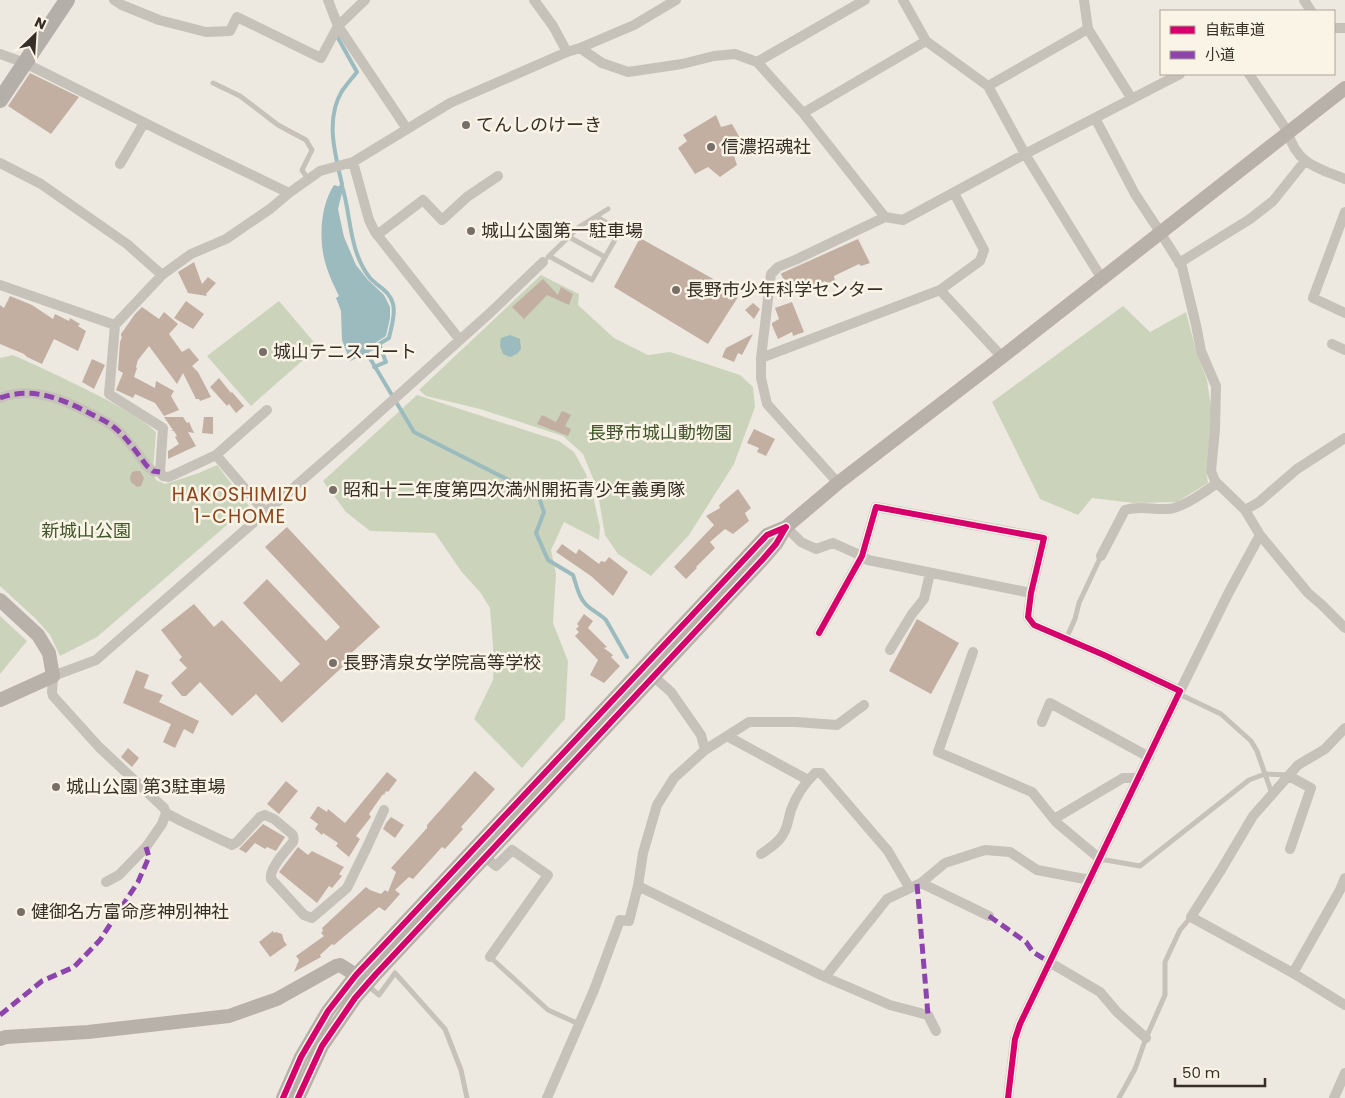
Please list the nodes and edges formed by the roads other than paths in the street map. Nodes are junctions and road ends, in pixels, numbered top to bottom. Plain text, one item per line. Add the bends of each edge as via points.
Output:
1 (67, 0) edge
2 (114, 0) edge
3 (328, 0) edge
4 (365, 0) edge
5 (534, 0) edge
6 (676, 0) edge
7 (865, 0) edge
8 (902, 0) edge
9 (1084, 0) edge
10 (338, 26) junction
11 (1088, 29) junction
12 (926, 41) junction
13 (580, 48) junction
14 (567, 52) junction
15 (0, 54) edge
16 (756, 62) junction
17 (25, 63) junction
18 (1178, 75) edge
19 (1250, 75) edge
20 (213, 82) dead end
21 (988, 86) junction
22 (1345, 88) edge
23 (1132, 99) junction
24 (0, 100) edge
25 (803, 113) junction
26 (1095, 118) junction
27 (144, 123) junction
28 (407, 129) junction
29 (1288, 132) junction
30 (1025, 154) junction
31 (1305, 161) junction
32 (352, 162) junction
33 (0, 163) edge
34 (120, 164) dead end
35 (498, 176) dead end
36 (308, 179) junction
37 (1345, 179) edge
38 (289, 193) junction
39 (954, 193) junction
40 (608, 209) dead end
41 (1345, 212) edge
42 (597, 217) junction
43 (885, 217) junction
44 (1160, 232) junction
45 (377, 235) junction
46 (569, 237) junction
47 (605, 257) junction
48 (546, 259) junction
49 (1180, 264) junction
50 (162, 275) junction
51 (1102, 279) junction
52 (0, 285) edge
53 (940, 290) junction
54 (1345, 313) edge
55 (115, 325) junction
56 (460, 340) junction
57 (1332, 344) dead end
58 (1345, 350) edge
59 (1002, 357) junction
60 (761, 358) junction
61 (0, 398) edge
62 (267, 410) dead end
63 (1345, 438) edge
64 (216, 454) junction
65 (160, 472) junction
66 (838, 482) junction
67 (1217, 483) junction
68 (1245, 510) junction
69 (265, 512) junction
70 (786, 527) junction
71 (1260, 535) junction
72 (862, 556) junction
73 (1101, 556) joint
74 (930, 573) junction
75 (1031, 594) junction
76 (0, 600) edge
77 (1345, 628) edge
78 (819, 633) dead end
79 (1066, 639) junction
80 (890, 650) dead end
81 (973, 652) dead end
82 (53, 676) junction
83 (653, 676) junction
84 (1180, 692) junction
85 (0, 700) edge
86 (864, 705) dead end
87 (1042, 722) dead end
88 (1345, 728) edge
89 (727, 736) junction
90 (705, 750) junction
91 (1149, 757) junction
92 (1265, 774) junction
93 (1289, 776) junction
94 (1139, 778) junction
95 (808, 780) junction
96 (1272, 794) junction
97 (384, 810) dead end
98 (166, 813) junction
99 (1054, 819) junction
100 (1290, 849) dead end
101 (761, 854) dead end
102 (485, 857) junction
103 (1100, 859) junction
104 (1345, 878) edge
105 (1090, 880) junction
106 (106, 882) dead end
107 (921, 883) junction
108 (638, 886) junction
109 (910, 887) junction
110 (989, 916) dead end
111 (1191, 917) junction
112 (490, 957) joint
113 (1050, 962) junction
114 (1293, 973) junction
115 (356, 975) junction
116 (825, 977) junction
117 (367, 984) junction
118 (1345, 1005) edge
119 (579, 1024) junction
120 (936, 1031) dead end
121 (1146, 1038) junction
122 (0, 1039) edge
123 (1345, 1073) edge
124 (283, 1098) edge
125 (298, 1098) edge
126 (467, 1098) edge
127 (547, 1098) edge
128 (1008, 1098) edge
129 (1119, 1098) edge
130 (1334, 1098) edge

1 - 17 main road
2 - 10 street via 159,20 206,32 230,31 237,17 321,58
3 - 10 street
4 - 10 street
5 - 14 street
6 - 13 street via 634,25
7 - 16 street
8 - 12 street
9 - 11 street
10 - 28 street
11 - 21 street
11 - 23 street
12 - 21 street
12 - 25 street
13 - 14 street
13 - 16 street via 602,63 628,72 735,54
14 - 28 street via 450,103
15 - 17 street
16 - 25 street
17 - 24 main road
17 - 27 street
18 - 23 street
19 - 29 street
20 - 36 lane via 306,140 312,150 302,170
21 - 30 street
22 - 29 street
23 - 26 street
25 - 43 street
26 - 30 street
26 - 44 street via 1135,194
27 - 34 street
27 - 38 street
28 - 32 street
29 - 31 street
29 - 44 street
30 - 39 street
30 - 51 street
31 - 37 street
31 - 49 street via 1273,201
32 - 36 street via 320,171
32 - 45 street via 369,220
33 - 50 street via 42,184 126,244
35 - 45 street via 467,197 442,220 423,200
36 - 38 street
38 - 50 street via 226,239 191,254
39 - 43 street via 902,220
39 - 53 street via 984,250 980,261
40 - 42 lane
41 - 54 street via 1313,298
42 - 46 lane
42 - 47 lane via 620,231
43 - 60 street via 778,267 770,274
44 - 49 street
44 - 51 street
45 - 56 street
46 - 47 lane
46 - 48 lane
47 - 48 lane via 592,280
48 - 56 street
49 - 67 street via 1201,351 1216,386 1211,471
50 - 55 street
51 - 59 street
52 - 55 street
53 - 59 street
53 - 60 street
55 - 65 street via 109,394 163,428
56 - 69 street
57 - 58 street
59 - 66 street
60 - 66 street via 761,378 767,404
61 - 65 street via 30,393 53,397 78,407 114,427 147,466
62 - 64 street
63 - 68 street via 1297,469
64 - 65 street via 170,477
64 - 69 street
66 - 70 street
67 - 68 street
67 - 73 street via 1194,499 1170,509 1135,507 1125,510
68 - 71 street
69 - 82 street via 96,660
70 - 72 street via 801,542 816,549 833,543
70 - 83 street via 763,559
70 - 115 street via 767,535
71 - 77 street via 1308,594
71 - 84 street
72 - 74 street
72 - 75 street via 876,507 1044,538
72 - 78 street
73 - 79 lane
74 - 75 street
74 - 80 street via 924,599
75 - 79 street via 1028,618 1034,626
76 - 82 street via 38,635 49,653
79 - 84 street
81 - 99 street via 938,752 1032,792
82 - 85 street
82 - 98 street via 53,696
83 - 90 street via 671,692 701,736
83 - 102 street
84 - 91 street
84 - 92 lane via 1221,714 1251,741
86 - 89 street via 837,725 749,722
87 - 91 street via 1050,703
88 - 93 street via 1325,749 1298,765
89 - 90 street
89 - 95 street
90 - 108 street via 674,778 657,805 643,853
91 - 94 street
92 - 93 lane
92 - 96 lane
92 - 103 lane via 1249,780 1140,866
93 - 96 street
93 - 100 street via 1311,788
94 - 99 street via 1123,778
94 - 103 street
95 - 101 street via 791,809 783,835
95 - 109 street via 815,772 821,773 888,851
96 - 111 street via 1253,816
97 - 98 street via 347,888 312,918 304,915 271,879 272,870 294,839 274,820 265,815 260,817 232,845
98 - 106 street via 146,847 119,875
99 - 103 street
102 - 112 street via 496,866 512,850 548,875
102 - 117 street
103 - 105 street
104 - 114 street
105 - 107 street via 1037,870 1010,852 985,850 945,863
105 - 113 street
107 - 109 street
107 - 110 street
108 - 116 street
108 - 119 street via 629,921 620,920
109 - 116 street via 887,899
111 - 114 street
111 - 121 lane via 1180,930 1165,962 1165,995
112 - 119 lane via 548,1010
113 - 121 street via 1100,992
113 - 128 street via 1020,1024
114 - 118 street
115 - 117 street
115 - 122 street via 340,965 336,966 277,999 229,1016
115 - 124 street via 328,1011 301,1057
116 - 120 street via 890,1006 928,1015
117 - 125 street via 322,1046
117 - 126 lane via 380,995 395,973 445,1029
119 - 127 street
121 - 129 lane via 1135,1069
123 - 130 street

